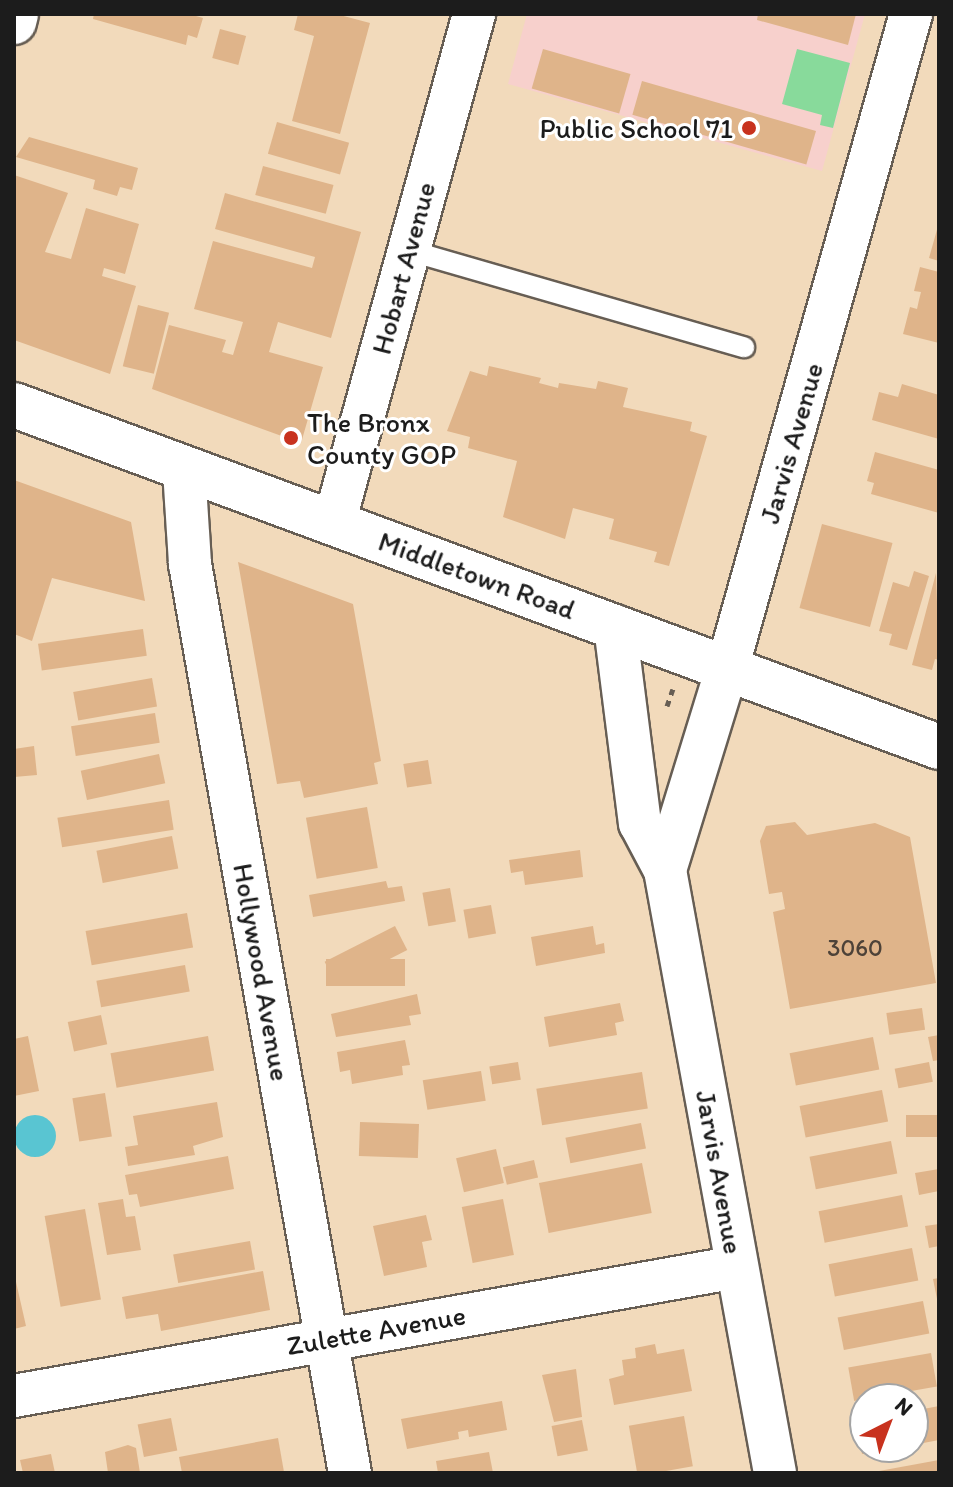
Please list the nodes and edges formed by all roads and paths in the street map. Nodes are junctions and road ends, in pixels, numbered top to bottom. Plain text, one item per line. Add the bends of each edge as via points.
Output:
1 (16, 14) edge
2 (474, 14) edge
3 (911, 14) edge
4 (14, 22) edge
5 (407, 250) junction
6 (744, 347) dead end
7 (14, 405) edge
8 (184, 470) junction
9 (334, 523) junction
10 (615, 626) junction
11 (727, 669) junction
12 (673, 688) dead end
13 (667, 706) dead end
14 (939, 747) edge
15 (665, 870) junction
16 (737, 1267) junction
17 (326, 1339) junction
18 (14, 1396) edge
19 (350, 1473) edge
20 (775, 1473) edge

1 - 4 street
2 - 5 street, Hobart Avenue
3 - 11 street, Jarvis Avenue
5 - 6 lane
5 - 9 street, Hobart Avenue
7 - 8 street, Middletown Road
8 - 9 street, Middletown Road
8 - 17 street, Hollywood Avenue via 190,564
9 - 10 street, Middletown Road
10 - 11 street, Middletown Road
10 - 15 street, Jarvis Avenue via 640,823
11 - 14 street, Middletown Road
11 - 15 street, Jarvis Avenue
12 - 13 path
15 - 16 street, Jarvis Avenue
16 - 17 street, Zulette Avenue
16 - 20 street, Jarvis Avenue
17 - 18 street, Zulette Avenue
17 - 19 street, Hollywood Avenue

